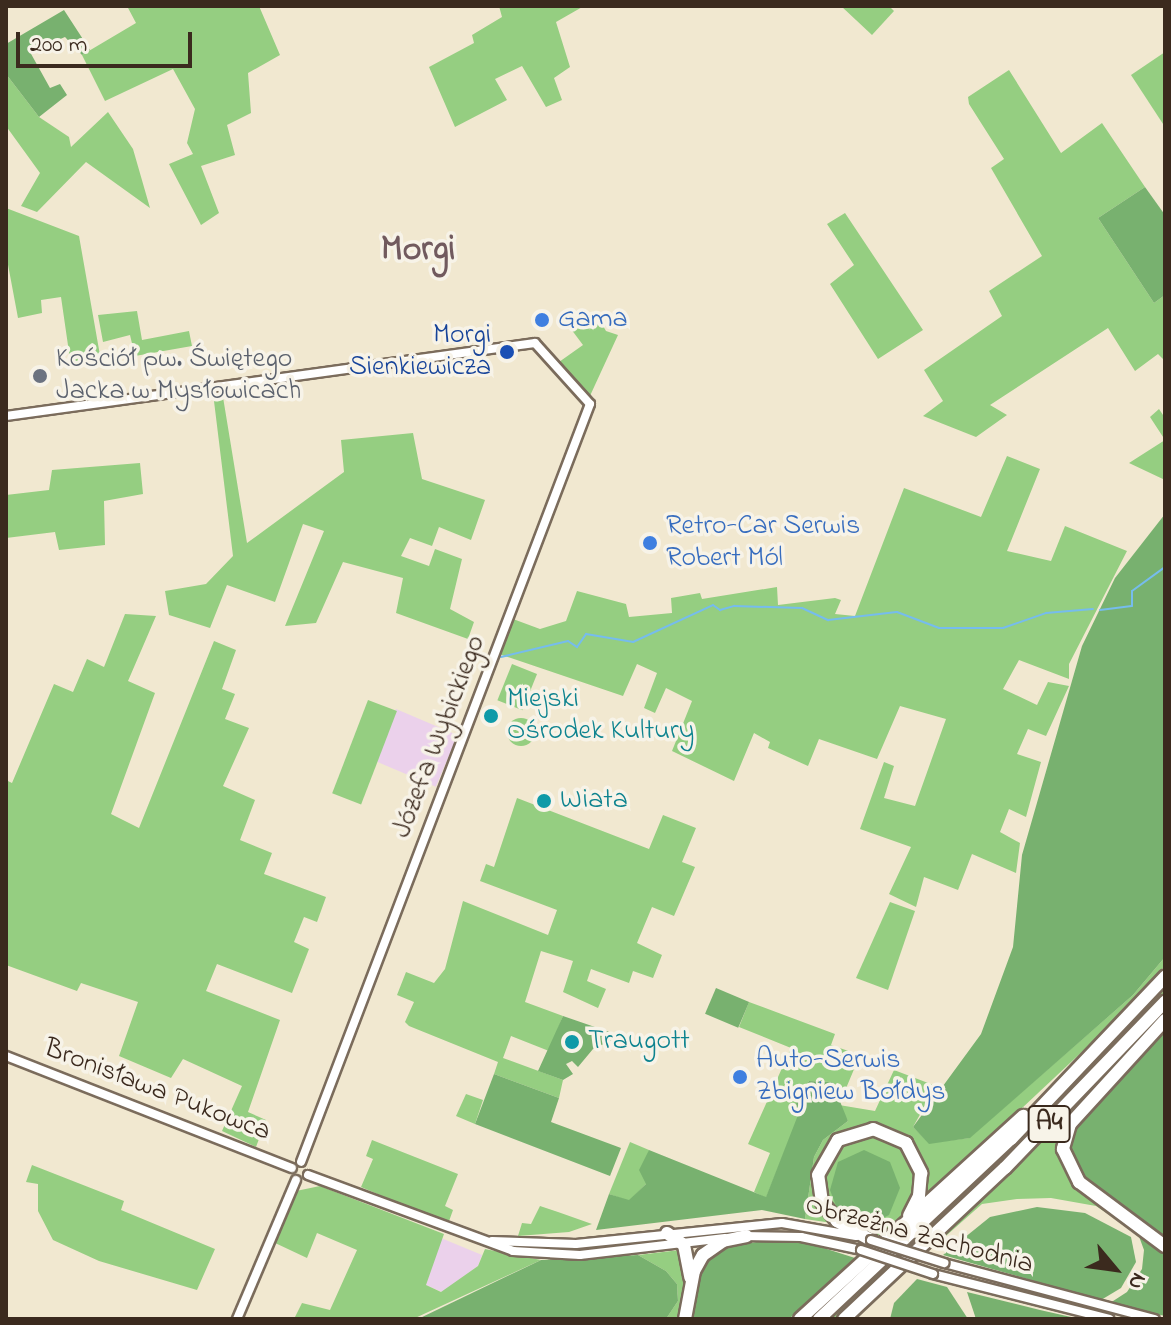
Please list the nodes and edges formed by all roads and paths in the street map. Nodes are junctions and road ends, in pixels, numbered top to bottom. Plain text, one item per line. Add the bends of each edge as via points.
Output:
1 (6, 416) edge
2 (1165, 977) edge
3 (1165, 1002) edge
4 (1165, 1020) edge
5 (1116, 1030) junction
6 (6, 1056) edge
7 (301, 1162) junction
8 (292, 1168) junction
9 (308, 1175) junction
10 (296, 1180) junction
11 (897, 1231) junction
12 (667, 1233) junction
13 (746, 1236) junction
14 (479, 1240) junction
15 (871, 1240) junction
16 (682, 1242) junction
17 (1165, 1246) edge
18 (692, 1288) junction
19 (237, 1319) edge
20 (685, 1319) edge
21 (800, 1319) edge
22 (819, 1319) edge
23 (844, 1319) edge
24 (1109, 1319) edge
25 (1155, 1319) edge

1 - 7 street, Józefa Wybickiego via 535,343 581,393 589,413
2 - 5 highway, A4
3 - 23 highway, A4 via 1005,1168
4 - 17 highway via 1070,1124 1063,1149 1079,1182
5 - 11 highway
5 - 22 highway, A4 via 983,1166
6 - 8 street, Bronisława Pukowca
7 - 8 street
7 - 9 street
8 - 10 street
9 - 10 street
9 - 14 street, Obrzeżna Zachodnia
10 - 19 street
11 - 15 highway via 919,1196 921,1173 914,1153 887,1132 850,1133 828,1152 819,1189 837,1221
11 - 21 highway
12 - 14 street, Obrzeżna Zachodnia via 532,1246
12 - 15 street, Obrzeżna Zachodnia via 782,1223
12 - 16 highway
13 - 16 street, Obrzeżna Zachodnia
13 - 18 highway via 723,1241 703,1255
13 - 24 street, Obrzeżna Zachodnia, bridge via 814,1238
14 - 16 street, Obrzeżna Zachodnia via 513,1251 580,1255
15 - 25 street, Obrzeżna Zachodnia, bridge
16 - 18 highway
18 - 20 highway

